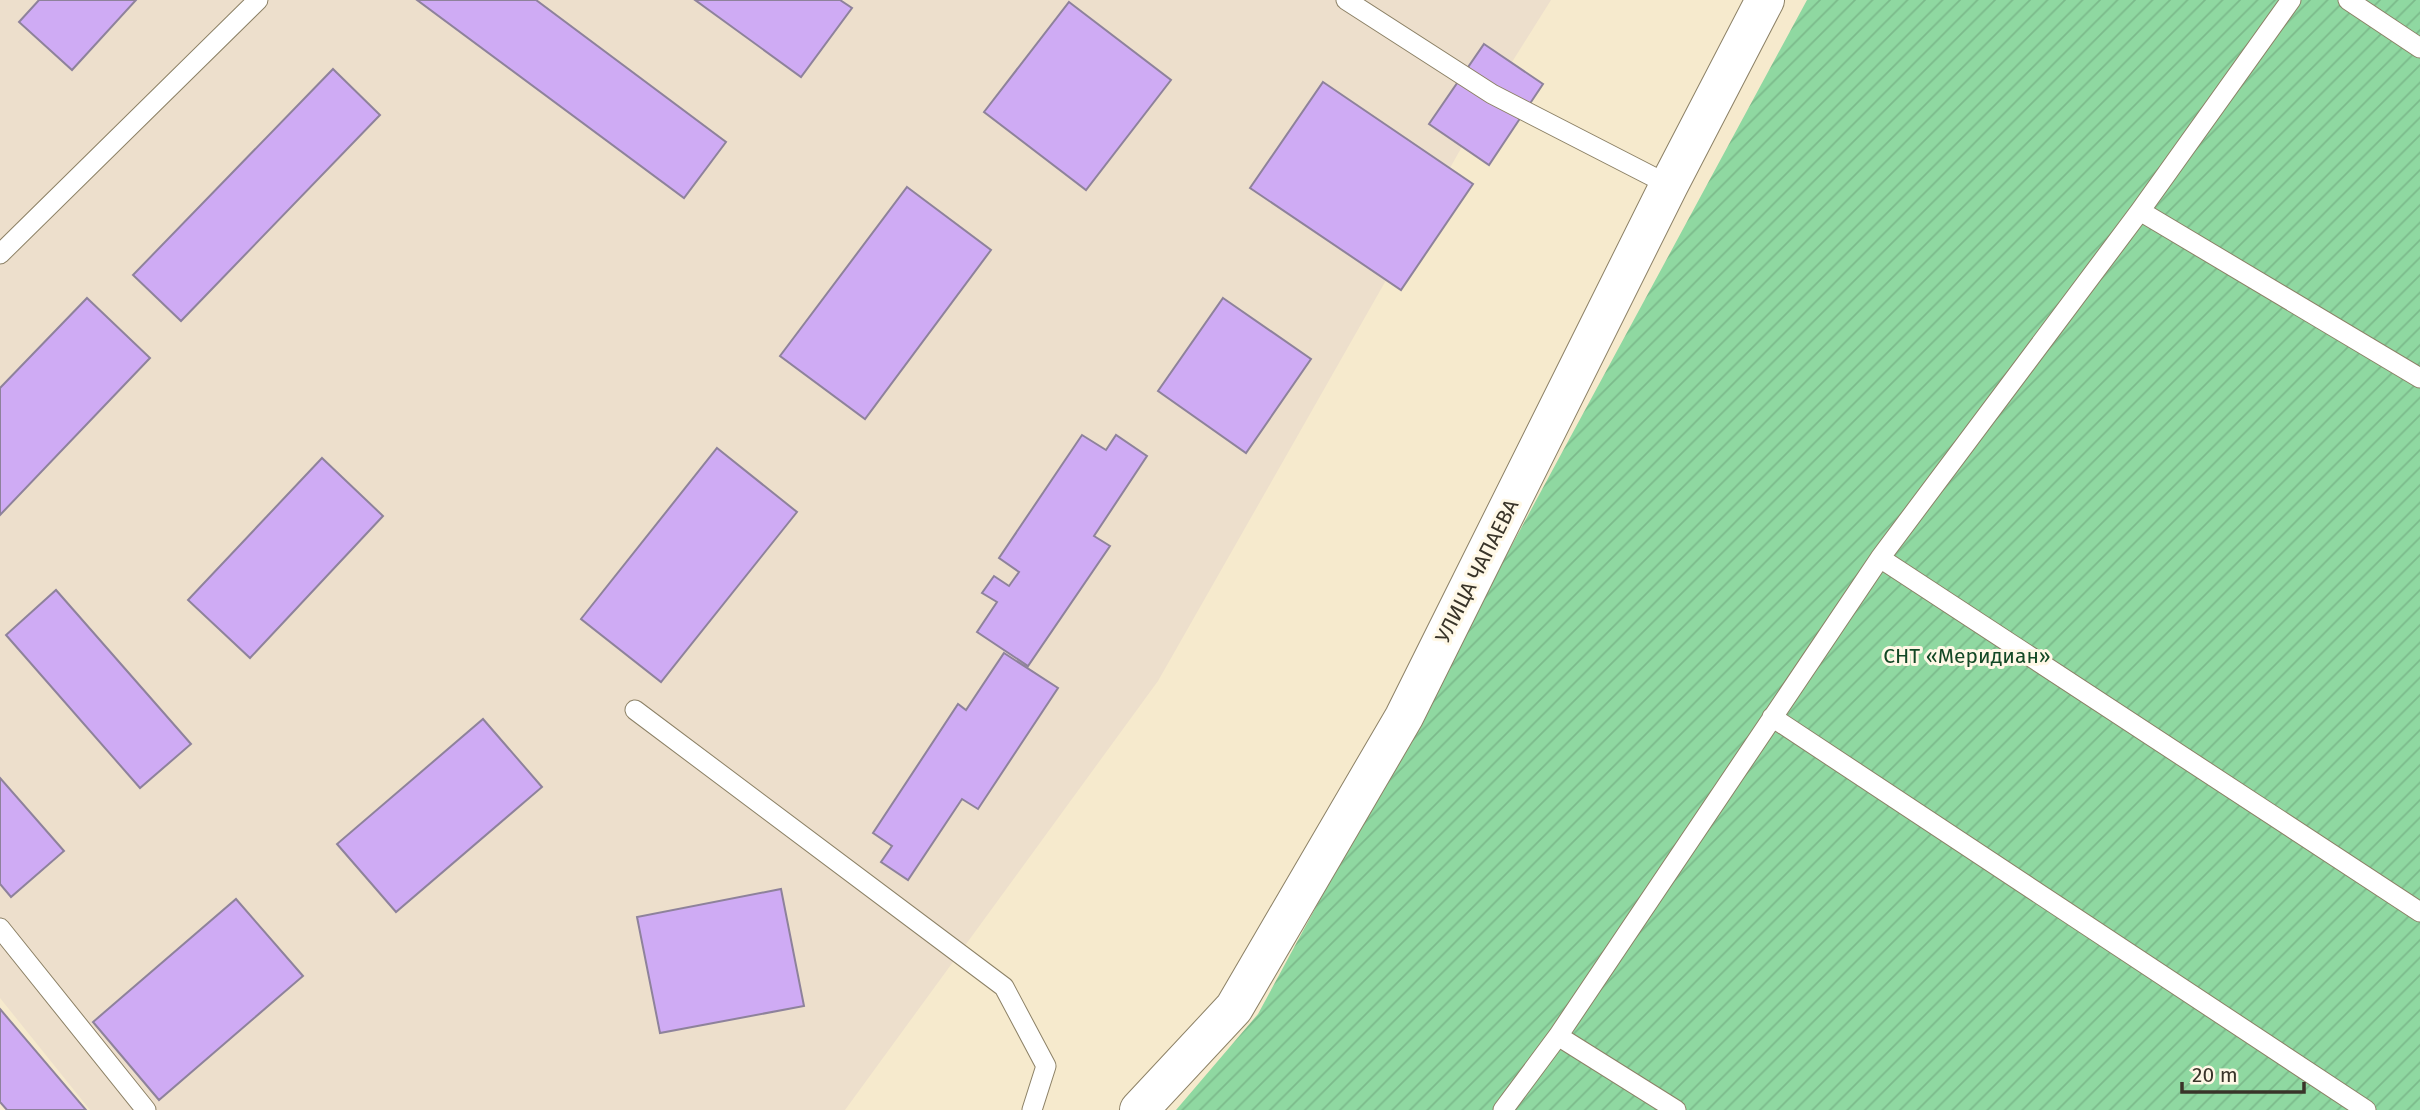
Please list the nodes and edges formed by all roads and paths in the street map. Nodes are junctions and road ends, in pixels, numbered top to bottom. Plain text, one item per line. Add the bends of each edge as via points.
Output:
1 (258, 0) edge
2 (1346, 0) edge
3 (1765, 0) edge
4 (2291, 0) edge
5 (2348, 0) edge
6 (2420, 48) edge
7 (1669, 185) junction
8 (2140, 211) junction
9 (0, 254) edge
10 (2420, 378) edge
11 (1880, 558) junction
12 (635, 710) dead end
13 (1772, 717) junction
14 (2420, 912) edge
15 (0, 928) edge
16 (1558, 1036) junction
17 (146, 1110) edge
18 (1032, 1110) edge
19 (1139, 1110) edge
20 (1503, 1110) edge
21 (1676, 1110) edge
22 (2366, 1110) edge

1 - 9 lane
2 - 7 lane via 1492,94
3 - 7 street, УЛИЦА ЧАПАЕВА
4 - 8 lane
5 - 6 lane
7 - 19 street, УЛИЦА ЧАПАЕВА via 1404,716 1234,1007
8 - 10 lane
8 - 11 lane
11 - 13 lane
11 - 14 lane
12 - 18 lane via 1004,988 1046,1066
13 - 16 lane
13 - 22 lane
15 - 17 lane
16 - 20 lane
16 - 21 lane

